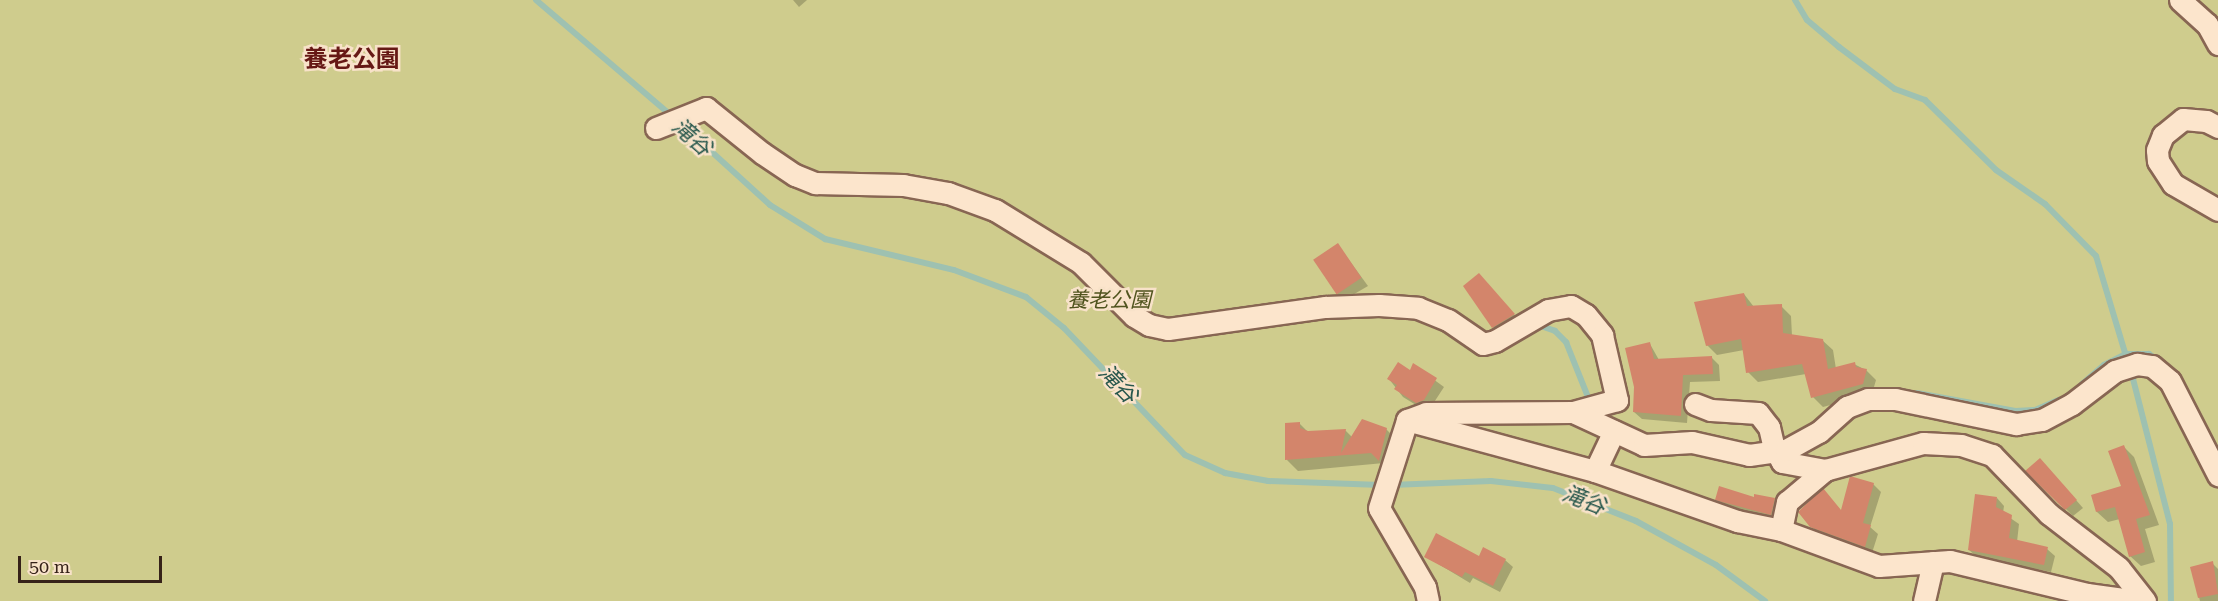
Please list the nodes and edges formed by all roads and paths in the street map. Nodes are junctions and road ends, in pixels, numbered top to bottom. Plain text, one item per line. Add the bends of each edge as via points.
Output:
1 (2180, 0) edge
2 (2218, 44) edge
3 (2218, 127) edge
4 (656, 128) dead end
5 (2218, 210) edge
6 (1695, 404) dead end
7 (1574, 412) junction
8 (1407, 420) junction
9 (1614, 431) junction
10 (1776, 450) junction
11 (1825, 470) junction
12 (1595, 471) junction
13 (2218, 475) edge
14 (1792, 498) junction
15 (1781, 530) junction
16 (1933, 562) junction
17 (1926, 594) edge
18 (1428, 601) edge
19 (2138, 601) edge
20 (2145, 601) edge

1 - 2 street via 2201,17
3 - 5 street via 2206,121 2183,119 2163,135 2157,150 2158,161 2173,184
4 - 7 street via 706,108 762,153 815,183 903,185 948,193 995,210 1081,263 1134,316 1149,325 1168,329 1325,307 1380,305 1428,312 1449,320 1483,344 1548,310 1571,306 1586,315 1602,335 1617,400
6 - 10 street via 1711,410 1758,413
7 - 8 street via 1481,410 1426,413
7 - 9 street
8 - 12 street
8 - 18 street via 1379,508 1421,579
9 - 10 street via 1644,445 1692,442 1749,455
9 - 12 street
10 - 11 street
10 - 13 street via 1786,450 1819,432 1847,407 1868,399 1895,399 2016,424 2042,420 2127,367 2152,366 2170,381
10 - 14 street
11 - 14 street
11 - 20 street via 1923,443 1961,445 1982,451 2000,461 2049,514 2119,568
12 - 15 street via 1737,521
14 - 15 street via 1787,502
15 - 16 street via 1879,566
16 - 17 street
16 - 19 street via 1986,567 2087,594

